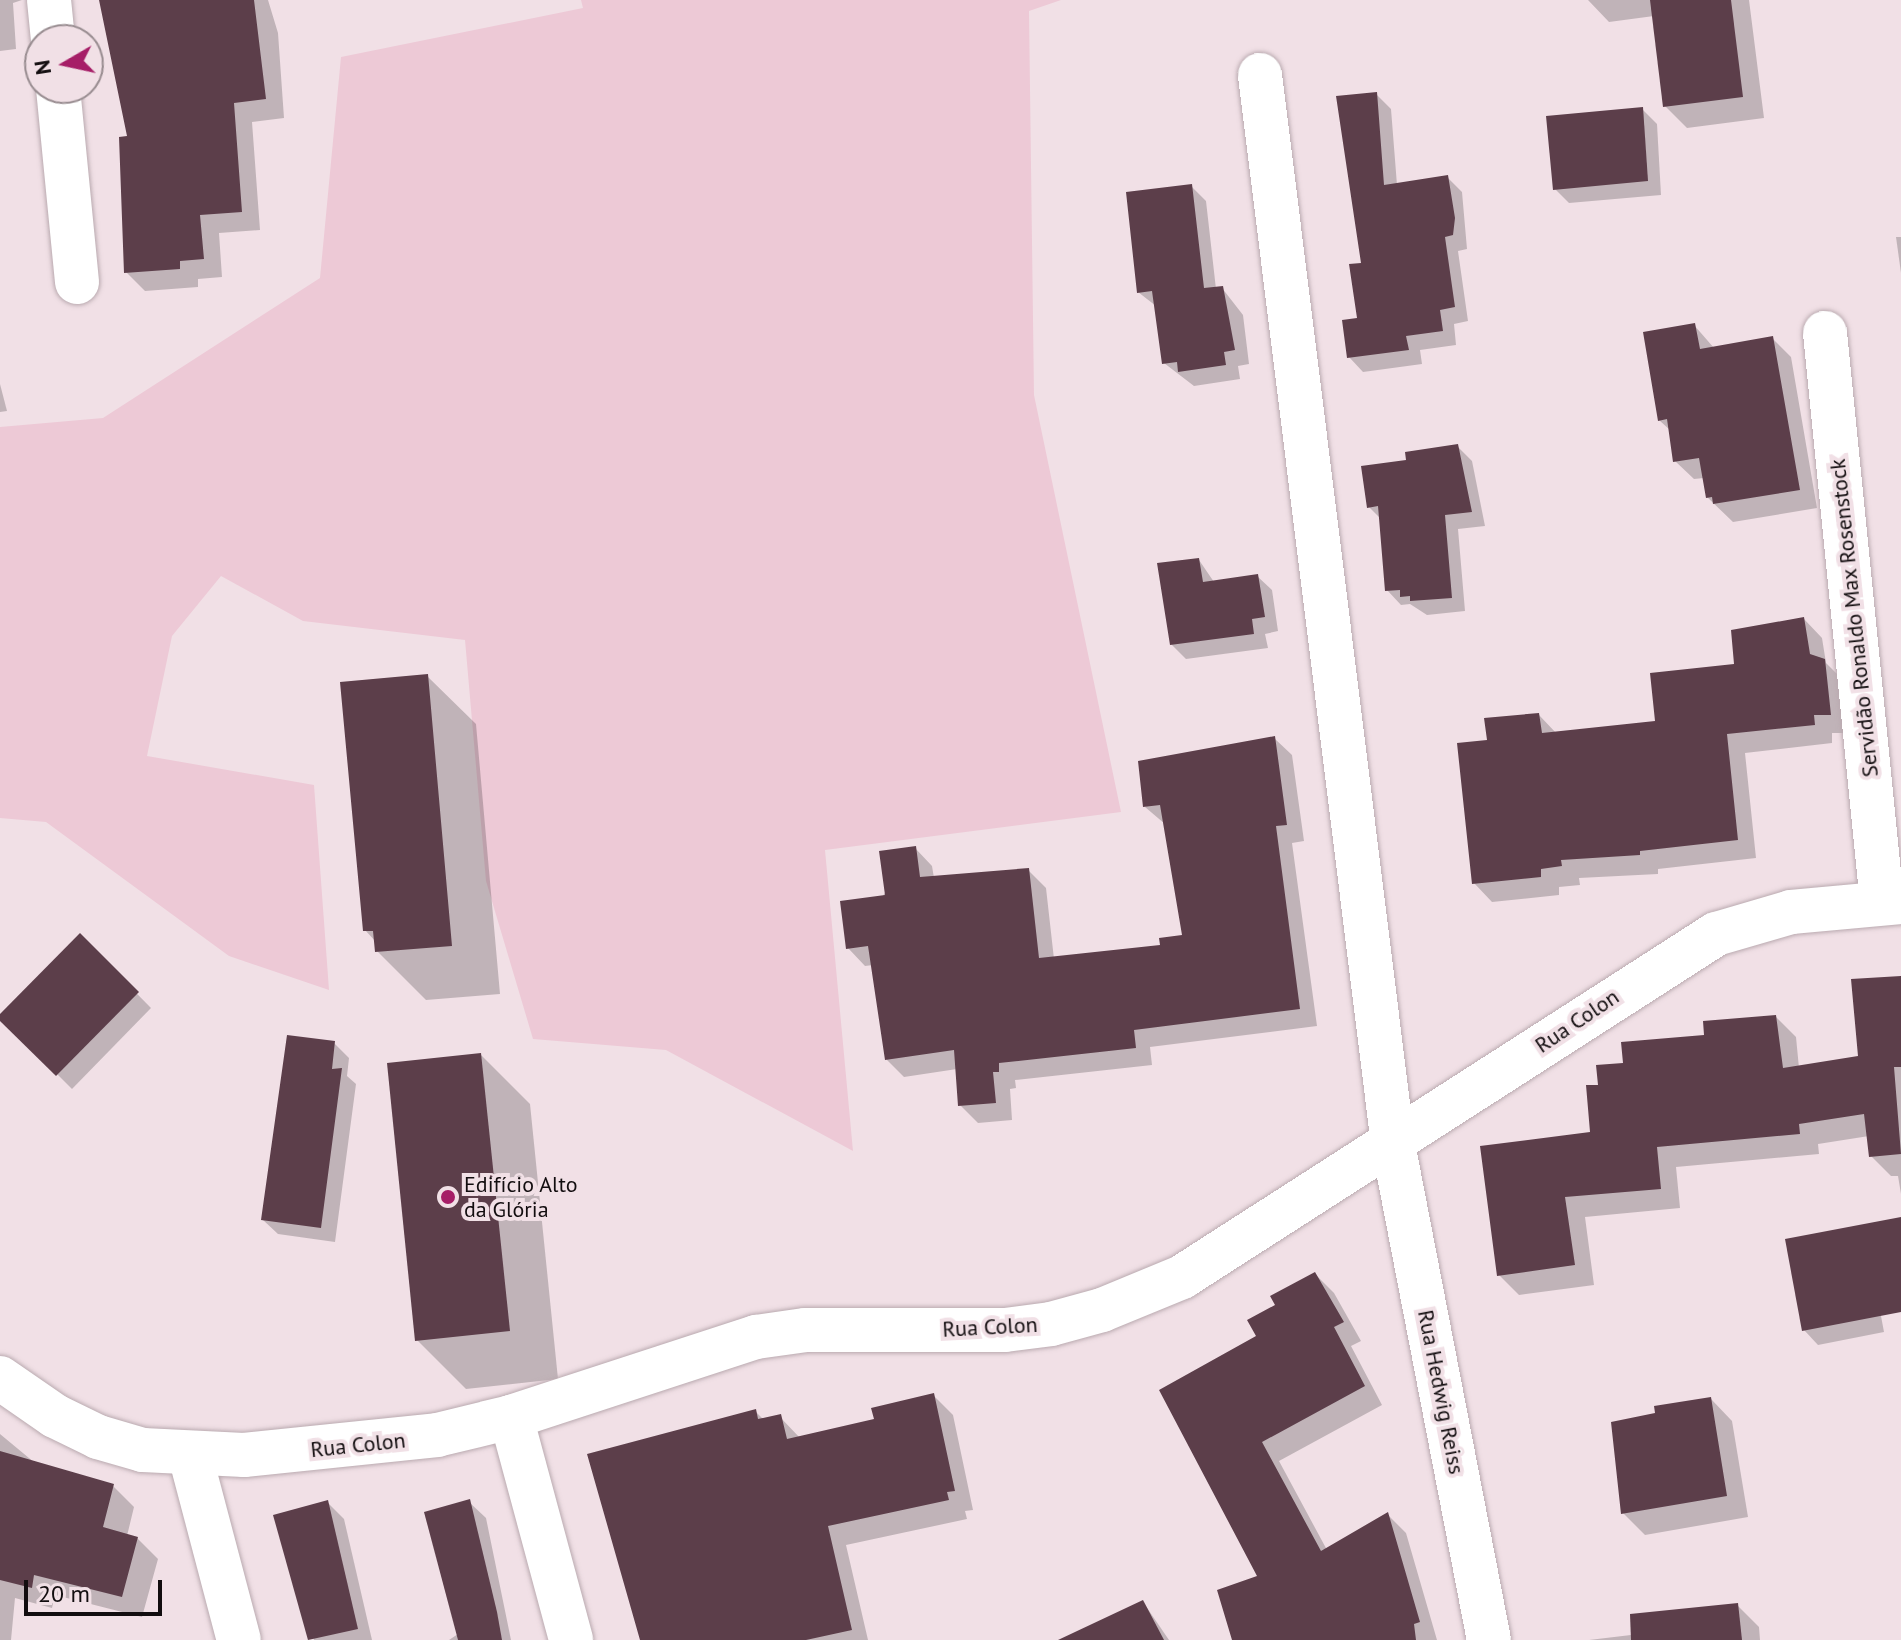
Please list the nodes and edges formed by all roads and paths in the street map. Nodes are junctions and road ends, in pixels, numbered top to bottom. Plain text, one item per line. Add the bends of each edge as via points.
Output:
1 (49, 0) edge
2 (51, 24) edge
3 (1260, 75) dead end
4 (60, 104) edge
5 (77, 282) dead end
6 (1825, 333) dead end
7 (1892, 902) edge
8 (1393, 1144) junction
9 (0, 1378) edge
10 (511, 1417) junction
11 (190, 1455) junction
12 (239, 1640) edge
13 (571, 1640) edge
14 (1489, 1640) edge

1 - 2 street
3 - 8 street, Rua Hedwig Reiss
4 - 5 street
6 - 7 street, Servidão Ronaldo Max Rosenstock
7 - 8 street, Rua Colon via 1791,912 1716,934 1668,960
8 - 10 street, Rua Colon via 1182,1277 1102,1310 1005,1330 805,1330 756,1337
8 - 14 street, Rua Hedwig Reiss
9 - 11 street, Rua Colon via 55,1416 98,1437 143,1450
10 - 11 street, Rua Colon via 379,1444
10 - 13 street
11 - 12 street

